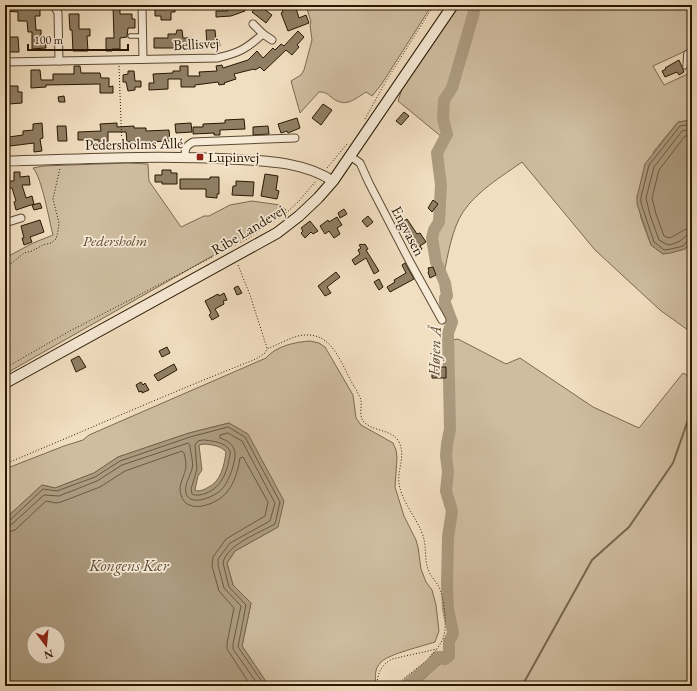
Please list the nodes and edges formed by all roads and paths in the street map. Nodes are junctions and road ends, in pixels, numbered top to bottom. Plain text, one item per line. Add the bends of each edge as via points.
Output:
1 (54, 5) edge
2 (142, 5) edge
3 (434, 5) edge
4 (453, 5) edge
5 (253, 24) dead end
6 (263, 34) junction
7 (130, 36) dead end
8 (142, 36) junction
9 (272, 40) dead end
10 (692, 50) edge
11 (143, 59) junction
12 (59, 60) junction
13 (119, 60) junction
14 (5, 62) edge
15 (685, 66) dead end
16 (364, 120) dead end
17 (295, 138) dead end
18 (352, 139) dead end
19 (185, 156) junction
20 (350, 156) junction
21 (123, 158) junction
22 (64, 159) junction
23 (5, 161) edge
24 (322, 174) junction
25 (333, 180) junction
26 (5, 188) edge
27 (21, 218) dead end
28 (9, 222) edge
29 (235, 257) junction
30 (5, 265) edge
31 (442, 320) dead end
32 (267, 349) junction
33 (5, 368) edge
34 (5, 383) edge
35 (5, 464) edge
36 (437, 649) junction
37 (377, 686) edge
38 (400, 686) edge

1 - 12 street via 58,13
2 - 8 street
3 - 16 path
4 - 20 main road, Ribe Landevej
5 - 6 street
6 - 9 street
6 - 11 street, Bellisvej via 248,47 217,58
7 - 8 lane
8 - 11 street
10 - 15 lane via 686,53
11 - 13 street, Bellisvej
12 - 13 street, Bellisvej
12 - 14 street, Bellisvej
13 - 21 path
17 - 19 street via 193,142 185,149
18 - 24 path
19 - 21 street, Pedersholms Allé
19 - 24 street, Pedersholms Allé via 269,161
20 - 25 main road, Ribe Landevej
20 - 31 street, Engvasen via 360,163
21 - 22 street, Pedersholms Allé
22 - 23 street, Pedersholms Allé
22 - 30 path via 53,199 59,223 56,239 24,253 12,263
24 - 25 street, Pedersholms Allé
24 - 33 path via 285,214 253,236 68,332
25 - 29 main road, Ribe Landevej via 299,216 277,233
26 - 28 path
27 - 28 street
29 - 32 path
29 - 34 main road, Ribe Landevej
32 - 35 path via 256,359
32 - 36 path via 297,336 309,334 326,340 333,347 361,399 363,421 393,435 398,440 402,448 399,483 422,534 427,568 442,597 444,635
36 - 37 path via 385,662 377,678
36 - 38 path via 403,679

